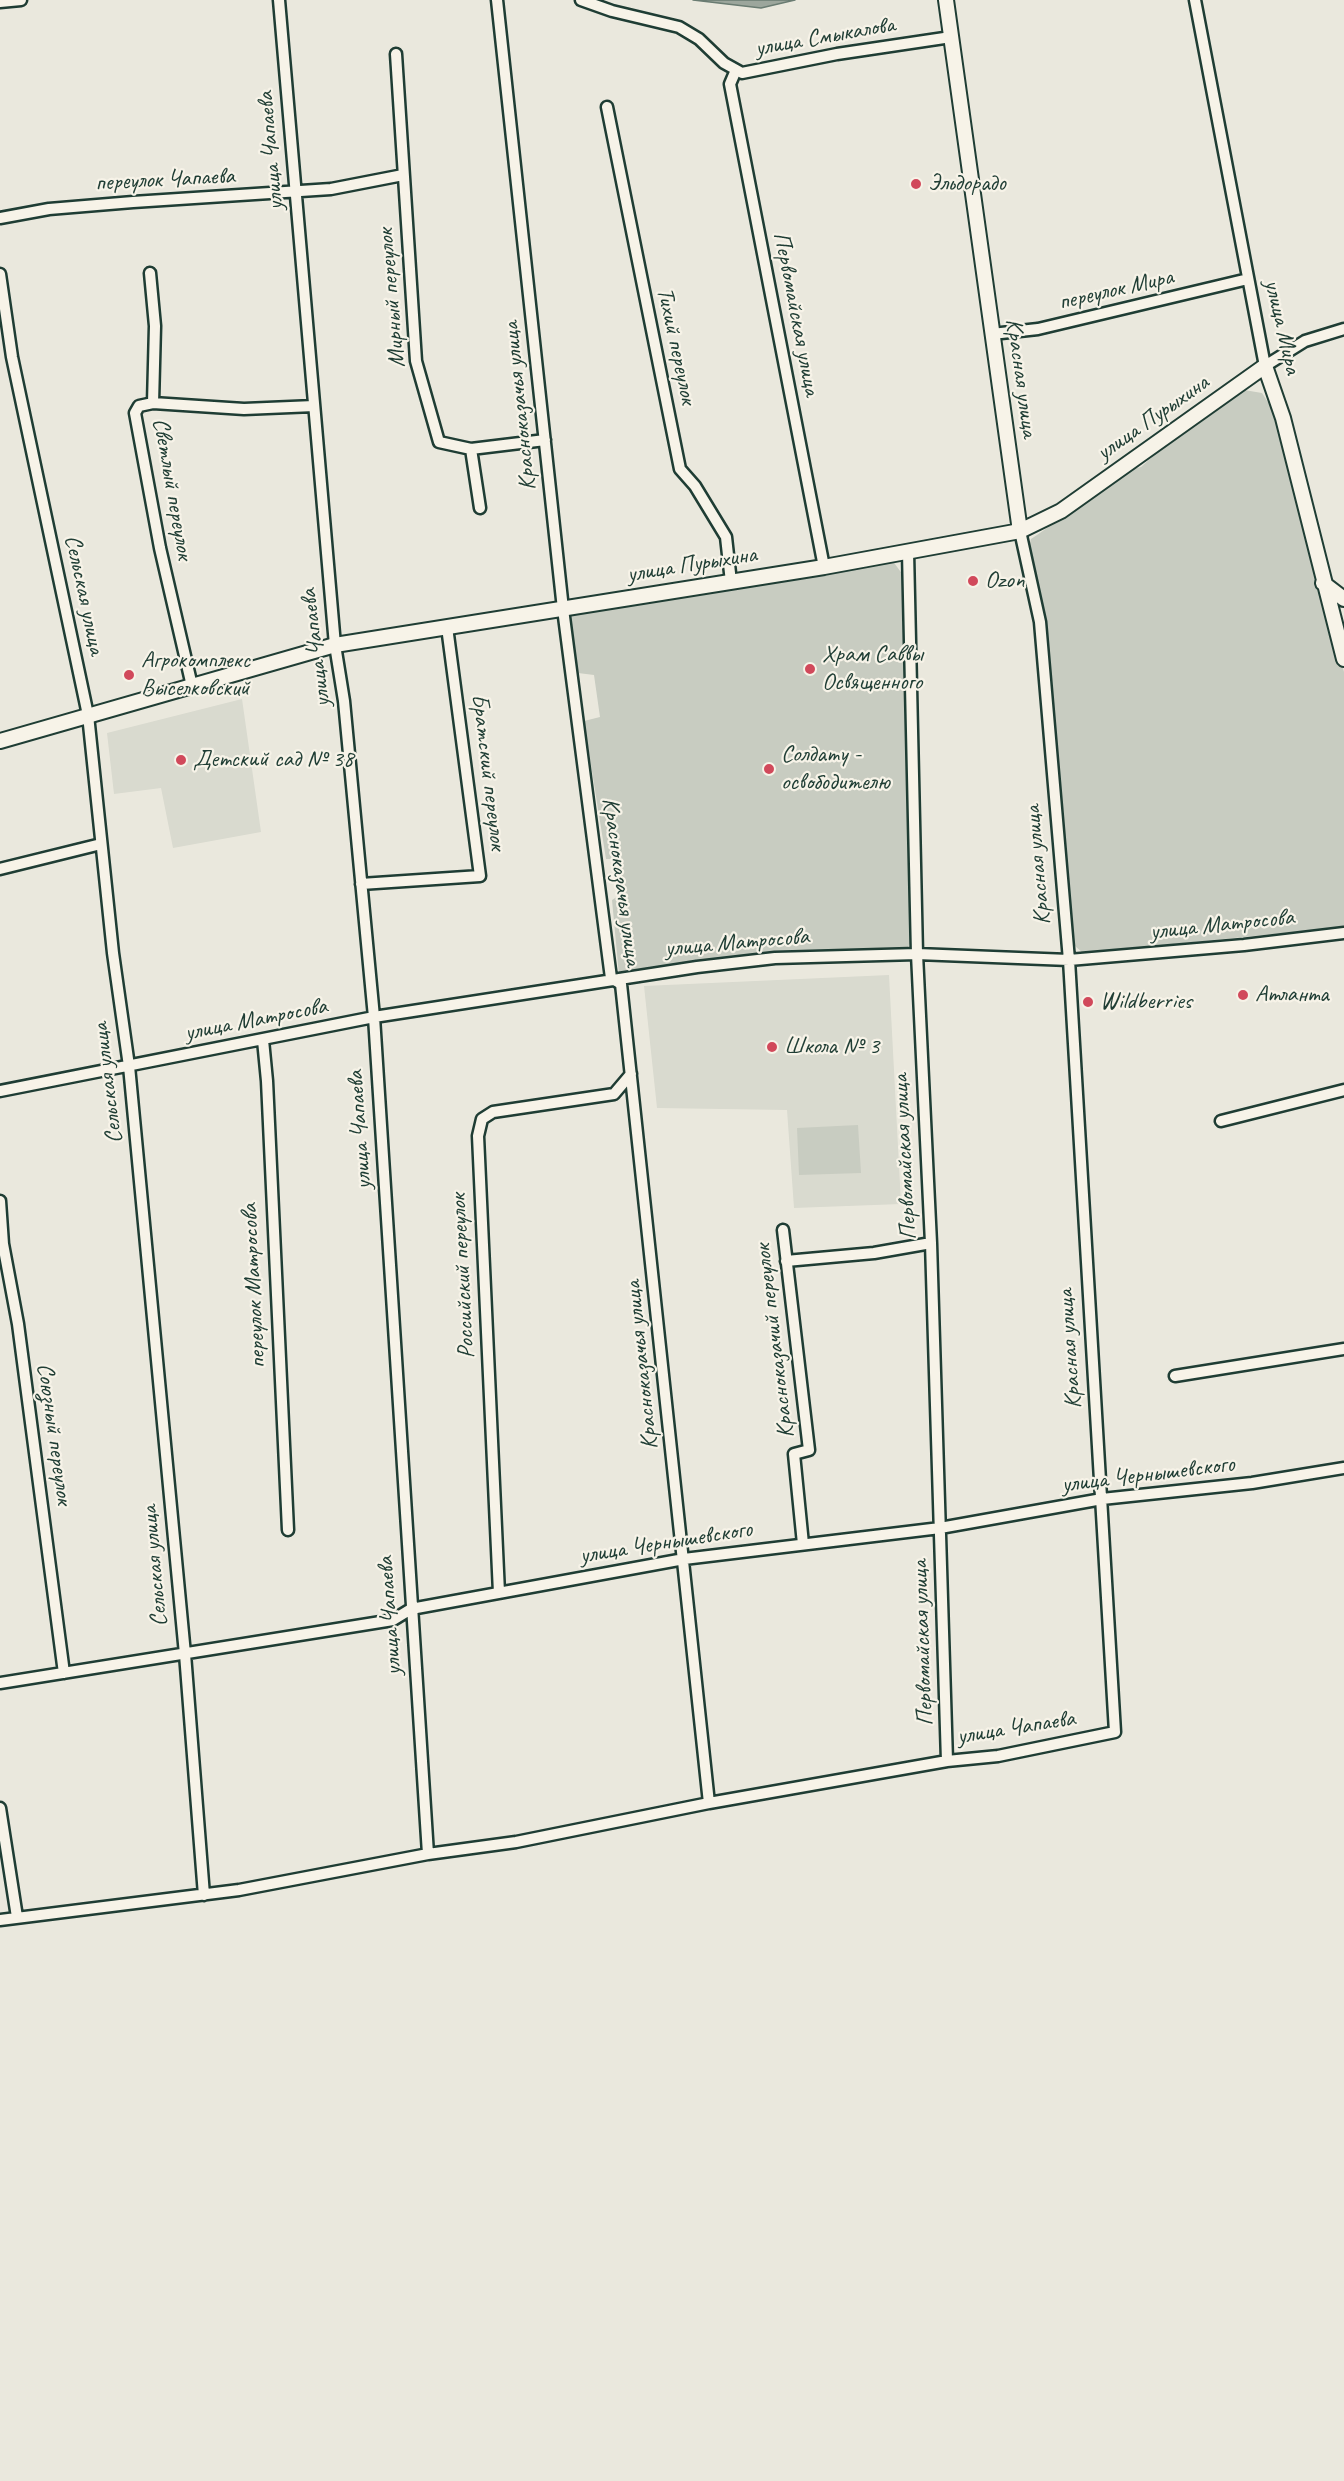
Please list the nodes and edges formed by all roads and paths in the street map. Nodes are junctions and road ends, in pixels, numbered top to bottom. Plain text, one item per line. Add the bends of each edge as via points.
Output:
1 (21, 0) edge
2 (279, 0) edge
3 (496, 0) edge
4 (581, 0) edge
5 (946, 0) edge
6 (1195, 0) edge
7 (0, 2) edge
8 (951, 37) junction
9 (396, 54) dead end
10 (736, 70) junction
11 (607, 107) dead end
12 (403, 175) junction
13 (296, 192) junction
14 (0, 218) edge
15 (150, 273) dead end
16 (0, 274) edge
17 (1248, 279) junction
18 (1344, 329) edge
19 (992, 334) junction
20 (1265, 366) junction
21 (153, 403) junction
22 (314, 406) junction
23 (544, 440) junction
24 (471, 449) junction
25 (480, 508) dead end
26 (1020, 531) junction
27 (908, 552) junction
28 (824, 567) junction
29 (731, 582) junction
30 (1323, 583) junction
31 (1344, 599) edge
32 (563, 609) junction
33 (447, 627) junction
34 (1342, 639) edge
35 (335, 645) junction
36 (1344, 659) edge
37 (192, 686) junction
38 (88, 715) junction
39 (0, 741) edge
40 (101, 844) junction
41 (0, 869) edge
42 (361, 884) junction
43 (1344, 933) edge
44 (917, 954) junction
45 (1069, 960) junction
46 (611, 978) junction
47 (374, 1017) junction
48 (263, 1040) junction
49 (129, 1066) junction
50 (631, 1074) junction
51 (1344, 1090) edge
52 (0, 1091) edge
53 (1221, 1121) dead end
54 (0, 1201) edge
55 (783, 1230) dead end
56 (931, 1243) junction
57 (786, 1261) junction
58 (1344, 1349) edge
59 (1175, 1376) dead end
60 (1344, 1468) edge
61 (1102, 1499) junction
62 (940, 1528) junction
63 (288, 1530) dead end
64 (803, 1544) junction
65 (684, 1559) junction
66 (499, 1593) junction
67 (411, 1609) junction
68 (185, 1654) junction
69 (64, 1673) junction
70 (0, 1683) edge
71 (1115, 1732) joint
72 (947, 1761) junction
73 (708, 1803) junction
74 (0, 1808) edge
75 (428, 1854) junction
76 (204, 1895) junction
77 (17, 1917) junction
78 (0, 1920) edge

1 - 7 street
2 - 13 street, улица Чапаева
3 - 23 street, Красноказачья улица
4 - 10 street, улица Смыкалова via 679,27
5 - 8 street, Красная улица
6 - 17 street, улица Мира
8 - 10 street, улица Смыкалова via 742,73
8 - 19 street, Красная улица
9 - 12 street, Мирный переулок
10 - 28 street, Первомайская улица via 729,84
11 - 29 street, Тихий переулок via 680,469 726,537
12 - 13 street, переулок Чапаева
12 - 24 street, Мирный переулок via 416,361 439,442
13 - 14 street, переулок Чапаева via 49,209
13 - 22 street, улица Чапаева
15 - 21 street, Светлый переулок via 155,326
16 - 38 street, Сельская улица via 12,357
17 - 19 street, переулок Мира via 1038,329
17 - 20 street, улица Мира
18 - 20 street, улица Пурыхина via 1305,341
19 - 26 street, Красная улица
20 - 26 street, улица Пурыхина via 1061,511
20 - 30 street, улица Мира via 1283,418
21 - 22 street via 244,409
21 - 37 street, Светлый переулок via 139,406 135,413 160,548
22 - 35 street, улица Чапаева
23 - 24 street
23 - 32 street, Красноказачья улица
24 - 25 street
26 - 27 street, улица Пурыхина
26 - 45 street, Красная улица via 1040,622
27 - 28 street, улица Пурыхина
27 - 44 street, Первомайская улица
28 - 29 street, улица Пурыхина
29 - 32 street, улица Пурыхина
30 - 31 street
30 - 34 street, улица Мира
32 - 33 street, улица Пурыхина
32 - 46 street, Красноказачья улица
33 - 35 street, улица Пурыхина
33 - 42 street, Братский переулок via 480,876
34 - 36 street, улица Мира
35 - 37 street, улица Пурыхина
35 - 42 street, улица Чапаева
37 - 38 street, улица Пурыхина
38 - 39 street, улица Пурыхина
38 - 40 street, Сельская улица
40 - 41 street
40 - 49 street, Сельская улица
42 - 47 street, улица Чапаева
43 - 45 street, улица Матросова
44 - 45 street, улица Матросова
44 - 46 street, улица Матросова via 775,958
44 - 56 street, Первомайская улица
45 - 61 street, Красная улица
46 - 47 street, улица Матросова
46 - 50 street, Красноказачья улица via 621,984
47 - 48 street, улица Матросова
47 - 67 street, улица Чапаева
48 - 49 street, улица Матросова
48 - 63 street, переулок Матросова
49 - 52 street, улица Матросова
49 - 68 street, Сельская улица
50 - 65 street, Красноказачья улица
50 - 66 street, Российский переулок via 614,1094 493,1112 482,1119 478,1136
51 - 53 street
54 - 69 street, Союзный переулок
55 - 57 street, Красноказачий переулок
56 - 57 street
56 - 62 street, Первомайская улица
57 - 64 street, Красноказачий переулок via 809,1450 794,1454
58 - 59 street
60 - 61 street, улица Чернышевского via 1252,1483
61 - 62 street, улица Чернышевского
61 - 71 street, Красная улица
62 - 64 street, улица Чернышевского
62 - 72 street, Первомайская улица
64 - 65 street, улица Чернышевского
65 - 66 street, улица Чернышевского
65 - 73 street, Красноказачья улица
66 - 67 street, улица Чернышевского
67 - 68 street, улица Чернышевского via 393,1620
67 - 75 street, улица Чапаева
68 - 69 street, улица Чернышевского
68 - 76 street, Сельская улица
69 - 70 street, улица Чернышевского
71 - 72 street, улица Чапаева via 998,1756
72 - 73 street, улица Чапаева
73 - 75 street, улица Чапаева via 516,1842
74 - 77 street
75 - 76 street, улица Чапаева
76 - 77 street, улица Чапаева
77 - 78 street, улица Чапаева

